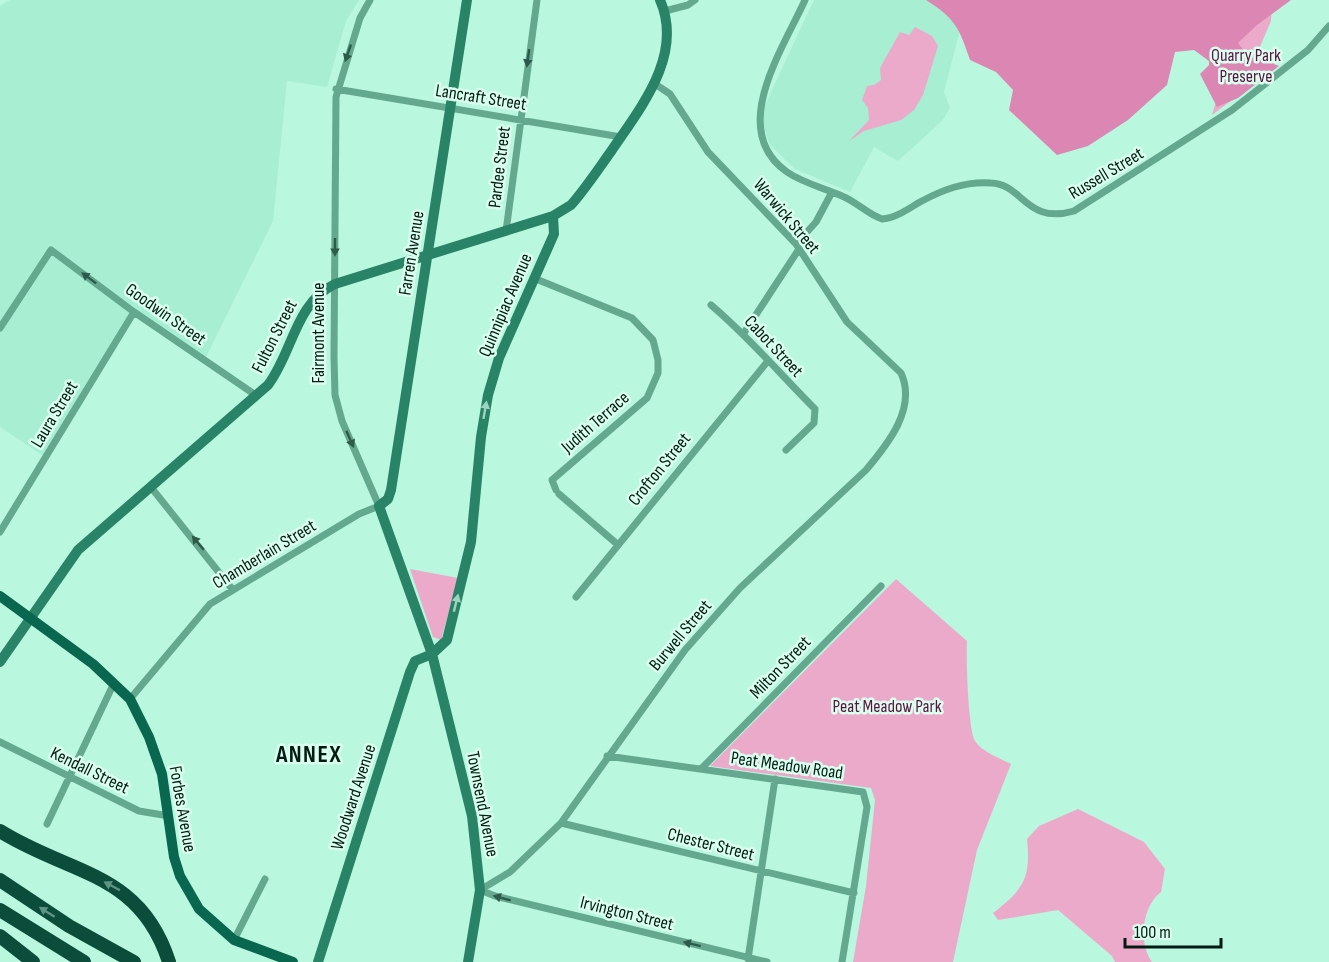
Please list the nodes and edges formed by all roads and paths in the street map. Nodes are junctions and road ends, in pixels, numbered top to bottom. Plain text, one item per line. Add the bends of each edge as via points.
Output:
1 (370, 0) edge
2 (467, 0) edge
3 (537, 0) edge
4 (660, 0) edge
5 (695, 0) edge
6 (805, 0) edge
7 (665, 11) junction
8 (1329, 26) edge
9 (655, 84) junction
10 (336, 89) junction
11 (451, 108) junction
12 (520, 119) junction
13 (621, 137) junction
14 (832, 192) junction
15 (553, 216) junction
16 (506, 231) junction
17 (798, 246) junction
18 (428, 255) junction
19 (536, 279) junction
20 (335, 284) junction
21 (711, 305) dead end
22 (134, 312) junction
23 (0, 328) edge
24 (744, 333) junction
25 (767, 362) junction
26 (257, 396) junction
27 (905, 402) joint
28 (786, 450) dead end
29 (150, 486) junction
30 (379, 506) junction
31 (0, 532) edge
32 (617, 544) junction
33 (881, 586) dead end
34 (233, 590) junction
35 (0, 596) edge
36 (576, 597) dead end
37 (31, 617) junction
38 (432, 654) junction
39 (0, 662) edge
40 (114, 683) junction
41 (130, 699) junction
42 (0, 742) edge
43 (607, 756) junction
44 (701, 769) junction
45 (68, 776) junction
46 (775, 779) junction
47 (169, 816) junction
48 (561, 823) junction
49 (47, 824) dead end
50 (0, 831) edge
51 (761, 871) junction
52 (265, 879) dead end
53 (0, 880) edge
54 (480, 890) junction
55 (854, 892) junction
56 (0, 910) edge
57 (153, 925) junction
58 (0, 936) edge
59 (234, 940) junction
60 (748, 960) edge
61 (33, 962) edge
62 (84, 962) edge
63 (134, 962) edge
64 (158, 962) edge
65 (170, 962) edge
66 (293, 962) edge
67 (318, 962) edge
68 (468, 962) edge
69 (767, 962) edge
70 (842, 962) edge

1 -> 10 street, Fairmont Avenue
2 - 11 main road, Farren Avenue
3 -> 12 street, Pardee Street
4 - 7 main road
5 - 7 street
6 - 14 street via 762,96 760,127 767,149 779,165
7 - 9 main road via 667,37
8 - 14 street, Russell Street via 1308,50 1232,110 1074,211 1043,212 1000,184 986,182 948,188 882,219
9 - 13 main road
9 - 17 street, Warwick Street via 670,94 708,152
10 - 11 street, Lancraft Street
10 -> 20 street, Fairmont Avenue
11 - 12 street, Lancraft Street
11 - 18 main road, Farren Avenue
12 - 13 street, Lancraft Street
12 - 16 street, Pardee Street
13 - 15 main road via 578,197 564,212
14 - 17 street
15 - 16 main road, Fulton Street
15 - 19 main road, Quinnipiac Avenue via 555,228
16 - 18 main road, Fulton Street
17 - 24 street
17 - 27 street, Warwick Street via 847,322 901,373
18 - 20 main road, Fulton Street
18 - 30 main road, Farren Avenue via 391,494
19 - 32 street, Judith Terrace via 632,318 653,340 658,373 646,398 552,480 558,492
38 -> 19 main road, Quinnipiac Avenue via 447,640 471,542 488,395 499,358
20 - 26 main road, Fulton Street via 320,291 308,304 279,369
20 -> 30 street, Fairmont Avenue via 335,394 342,421
21 - 24 street, Cabot Street
22 -> 23 street, Goodwin Street via 51,250
22 - 26 street, Goodwin Street
22 - 31 street, Laura Street
24 - 25 street, Cabot Street
25 - 28 street, Cabot Street via 814,409 812,426
25 - 32 street, Crofton Street
26 - 29 main road, Fulton Street
27 - 43 street, Burwell Street via 899,422 880,454 714,617
34 -> 29 street
29 - 37 main road, Fulton Street via 78,550
30 - 34 street, Chamberlain Street via 359,514
30 - 38 main road, Fairmont Avenue
32 - 36 street, Crofton Street
33 - 44 street, Milton Street
34 - 41 street, Chamberlain Street via 210,604
35 - 37 main road, Forbes Avenue
37 - 39 main road, Fulton Street
37 - 40 main road, Forbes Avenue
38 - 54 main road, Townsend Avenue via 472,816
38 - 67 main road, Woodward Avenue via 415,661 410,672
40 - 41 main road, Forbes Avenue
40 - 45 street
41 - 47 main road, Forbes Avenue via 162,774
42 - 45 street, Kendall Street
43 - 44 street, Peat Meadow Road
43 - 48 street, Burwell Street
44 - 46 street, Peat Meadow Road
45 - 47 street, Kendall Street via 140,811
45 - 49 street
46 - 51 street
46 - 55 street, Peat Meadow Road via 857,790 865,795 867,807
47 - 59 main road, Forbes Avenue via 174,857 189,895 213,924
48 - 51 street, Chester Street
48 - 54 street, Burwell Street via 505,876
57 -> 50 highway via 138,904 119,889
51 - 55 street, Chester Street
51 - 60 street
52 - 59 street
63 -> 53 highway via 69,926
60 -> 54 street, Irvington Street
54 - 68 main road, Townsend Avenue
55 - 70 street, Peat Meadow Road
56 - 62 highway
57 - 64 highway
57 - 65 highway
58 - 61 highway
59 - 66 main road, Forbes Avenue
60 - 69 street, Irvington Street

